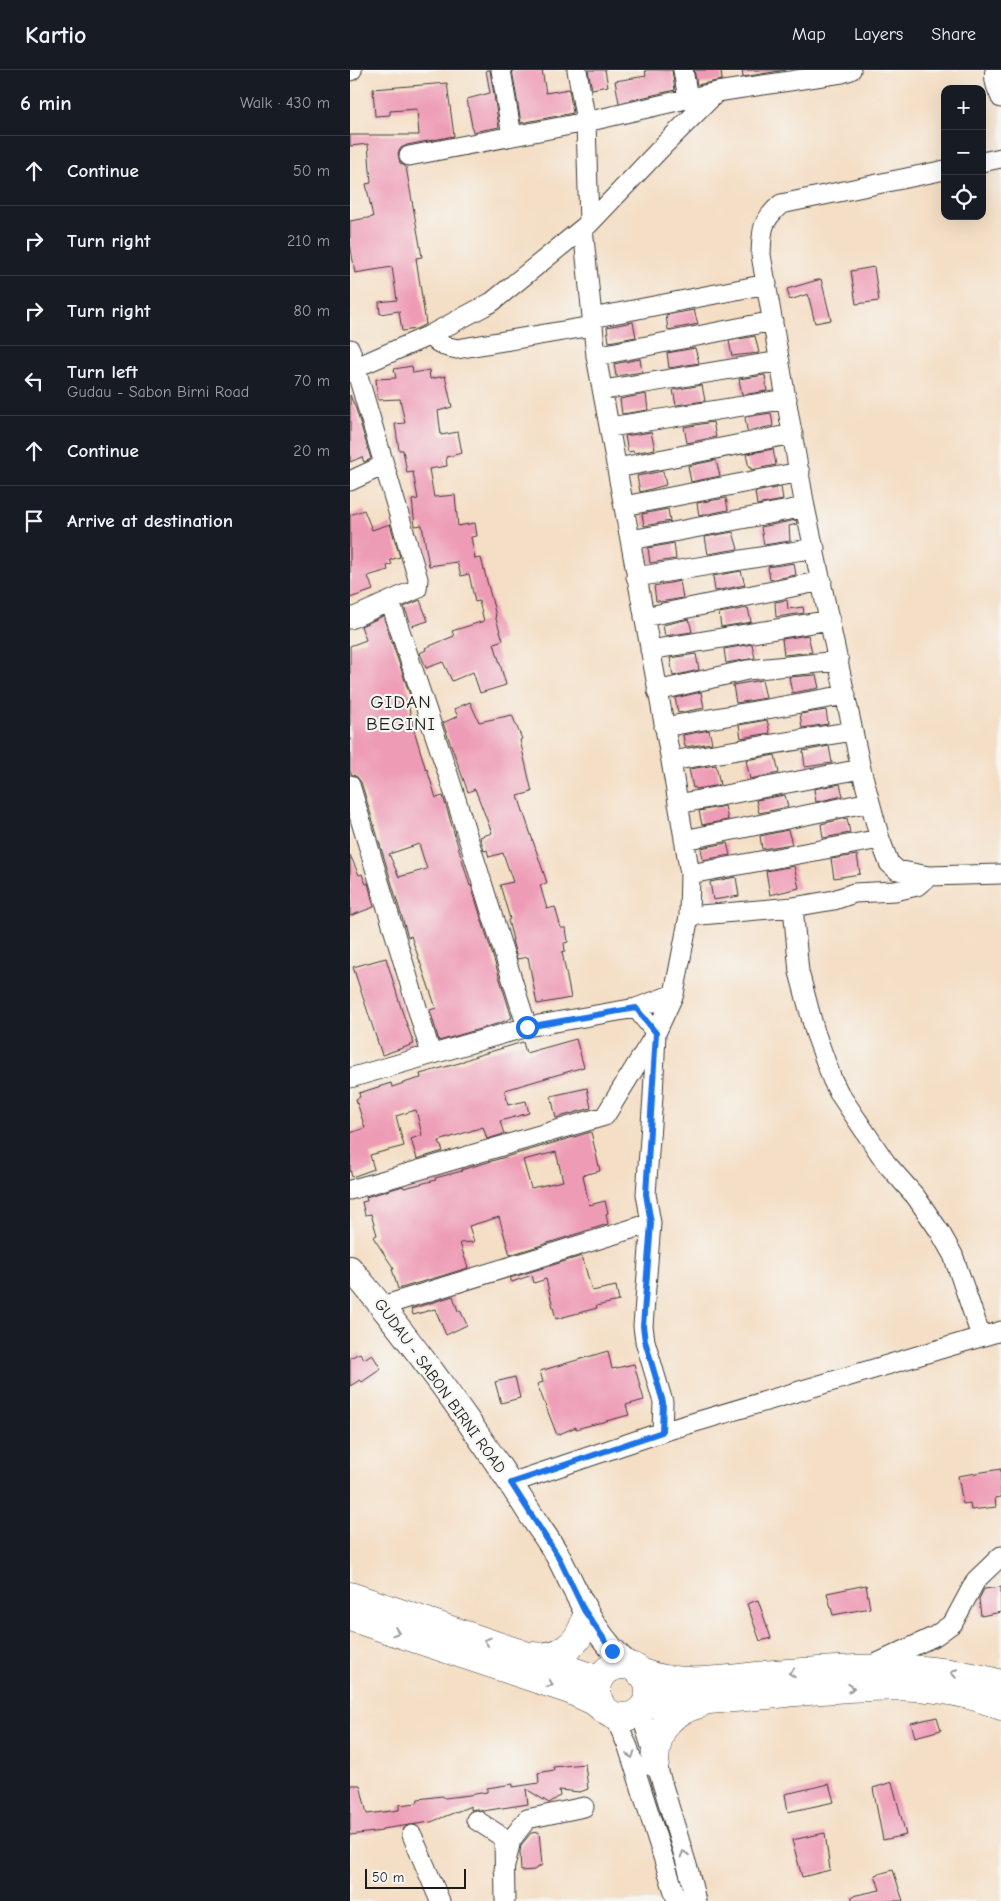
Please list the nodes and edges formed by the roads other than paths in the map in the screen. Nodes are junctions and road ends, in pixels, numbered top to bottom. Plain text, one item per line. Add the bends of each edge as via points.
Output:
1 (501, 70) edge
2 (577, 70) edge
3 (683, 70) edge
4 (850, 70) edge
5 (997, 73) edge
6 (783, 75) edge
7 (718, 92) junction
8 (688, 98) junction
9 (1001, 98) edge
10 (586, 122) junction
11 (512, 136) junction
12 (409, 156) dead end
13 (1001, 158) edge
14 (986, 161) edge
15 (941, 171) edge
16 (586, 226) junction
17 (767, 284) junction
18 (773, 321) junction
19 (592, 322) junction
20 (428, 336) junction
21 (350, 349) edge
22 (596, 356) junction
23 (780, 361) junction
24 (353, 369) edge
25 (604, 390) junction
26 (786, 399) junction
27 (610, 428) junction
28 (793, 434) junction
29 (384, 465) junction
30 (617, 468) junction
31 (800, 472) junction
32 (350, 481) edge
33 (624, 506) junction
34 (805, 507) junction
35 (631, 540) junction
36 (814, 548) junction
37 (636, 576) junction
38 (822, 580) junction
39 (390, 601) junction
40 (644, 617) junction
41 (350, 619) edge
42 (830, 620) junction
43 (650, 650) junction
44 (838, 661) junction
45 (657, 691) junction
46 (846, 695) junction
47 (664, 727) junction
48 (853, 731) junction
49 (671, 762) junction
50 (861, 769) junction
51 (350, 785) edge
52 (870, 802) junction
53 (678, 804) junction
54 (684, 840) junction
55 (880, 840) junction
56 (690, 874) junction
57 (1001, 874) edge
58 (929, 876) junction
59 (793, 907) junction
60 (690, 916) junction
61 (674, 994) junction
62 (636, 1008) junction
63 (527, 1027) junction
64 (656, 1033) junction
65 (430, 1054) junction
66 (350, 1078) edge
67 (350, 1190) edge
68 (651, 1223) junction
69 (350, 1268) edge
70 (382, 1306) junction
71 (1001, 1331) edge
72 (981, 1336) junction
73 (662, 1432) junction
74 (511, 1483) junction
75 (997, 1561) edge
76 (350, 1596) edge
77 (585, 1615) junction
78 (350, 1617) edge
79 (526, 1655) junction
80 (865, 1668) junction
81 (618, 1673) junction
82 (1001, 1684) edge
83 (719, 1699) junction
84 (1001, 1706) edge
85 (643, 1707) junction
86 (606, 1711) junction
87 (655, 1763) junction
88 (584, 1806) dead end
89 (476, 1820) dead end
90 (412, 1835) dead end
91 (504, 1870) junction
92 (440, 1901) edge
93 (506, 1901) edge
94 (677, 1901) edge
95 (696, 1901) edge

1 - 11 street
2 - 10 street
3 - 8 street
4 - 6 street
5 - 9 street via 997,89
6 - 7 street
7 - 8 street
7 - 16 street
8 - 10 street
10 - 11 street
10 - 16 street
11 - 12 street
13 - 14 street
15 - 17 street via 781,204 766,219 762,233 761,255
16 - 19 street
16 - 20 street via 492,302
17 - 18 street
17 - 19 street
18 - 22 street
18 - 23 street
19 - 20 street via 457,349 444,346
19 - 22 street
20 - 24 street
21 - 24 street
22 - 25 street
23 - 25 street
23 - 26 street
24 - 29 street
25 - 27 street
26 - 27 street
26 - 28 street
27 - 30 street
28 - 30 street
28 - 31 street
29 - 32 street
29 - 39 street via 418,579 417,589
30 - 33 street
31 - 33 street
31 - 34 street
33 - 35 street
34 - 35 street
34 - 36 street
35 - 37 street
36 - 37 street
36 - 38 street
37 - 40 street
38 - 40 street
38 - 42 street
39 - 41 street
39 - 63 street
40 - 43 street
42 - 43 street
42 - 44 street
43 - 45 street
44 - 45 street via 747,670
44 - 46 street
45 - 47 street
46 - 47 street
46 - 48 street
47 - 49 street
48 - 49 street
48 - 50 street
49 - 53 street
50 - 52 street
50 - 53 street
51 - 65 street
52 - 54 street
52 - 55 street
53 - 54 street
54 - 56 street
55 - 56 street
55 - 58 street via 889,863 897,870
56 - 60 street
57 - 58 street
58 - 59 street via 917,886 854,893
59 - 60 street
59 - 72 street via 799,972 832,1079 839,1094 886,1162 916,1198 953,1255
60 - 61 street
61 - 62 street
61 - 64 street
62 - 63 street
62 - 64 street
63 - 65 street
64 - 67 street via 604,1116
64 - 68 street via 646,1194
65 - 66 street
68 - 70 street
68 - 73 street via 643,1326 663,1402
69 - 70 main road, GUDAU - SABON BIRNI ROAD
70 - 74 main road, GUDAU - SABON BIRNI ROAD
71 - 72 street
72 - 73 street
73 - 74 street
74 - 77 main road, GUDAU - SABON BIRNI ROAD via 559,1558
75 - 80 street via 976,1580 953,1623 923,1643
79 -> 76 highway
77 - 79 highway via 580,1635 571,1646 540,1656
77 - 81 main road, GUDAU - SABON BIRNI ROAD
78 -> 86 highway via 570,1690 594,1701
79 - 81 highway
80 -> 81 highway via 689,1681
82 -> 80 highway via 954,1672
81 - 85 highway via 645,1677 648,1695
81 - 86 highway via 597,1689 597,1698
83 -> 84 highway via 894,1687 940,1690
83 - 85 highway
83 - 87 highway via 688,1708 670,1719 660,1733
85 - 86 highway via 630,1716 621,1717
85 - 87 street
86 -> 94 street via 617,1722 628,1747
95 -> 87 street via 690,1872
88 - 91 street via 527,1819 511,1840
89 - 91 street via 504,1838
90 - 92 street
91 - 93 street

